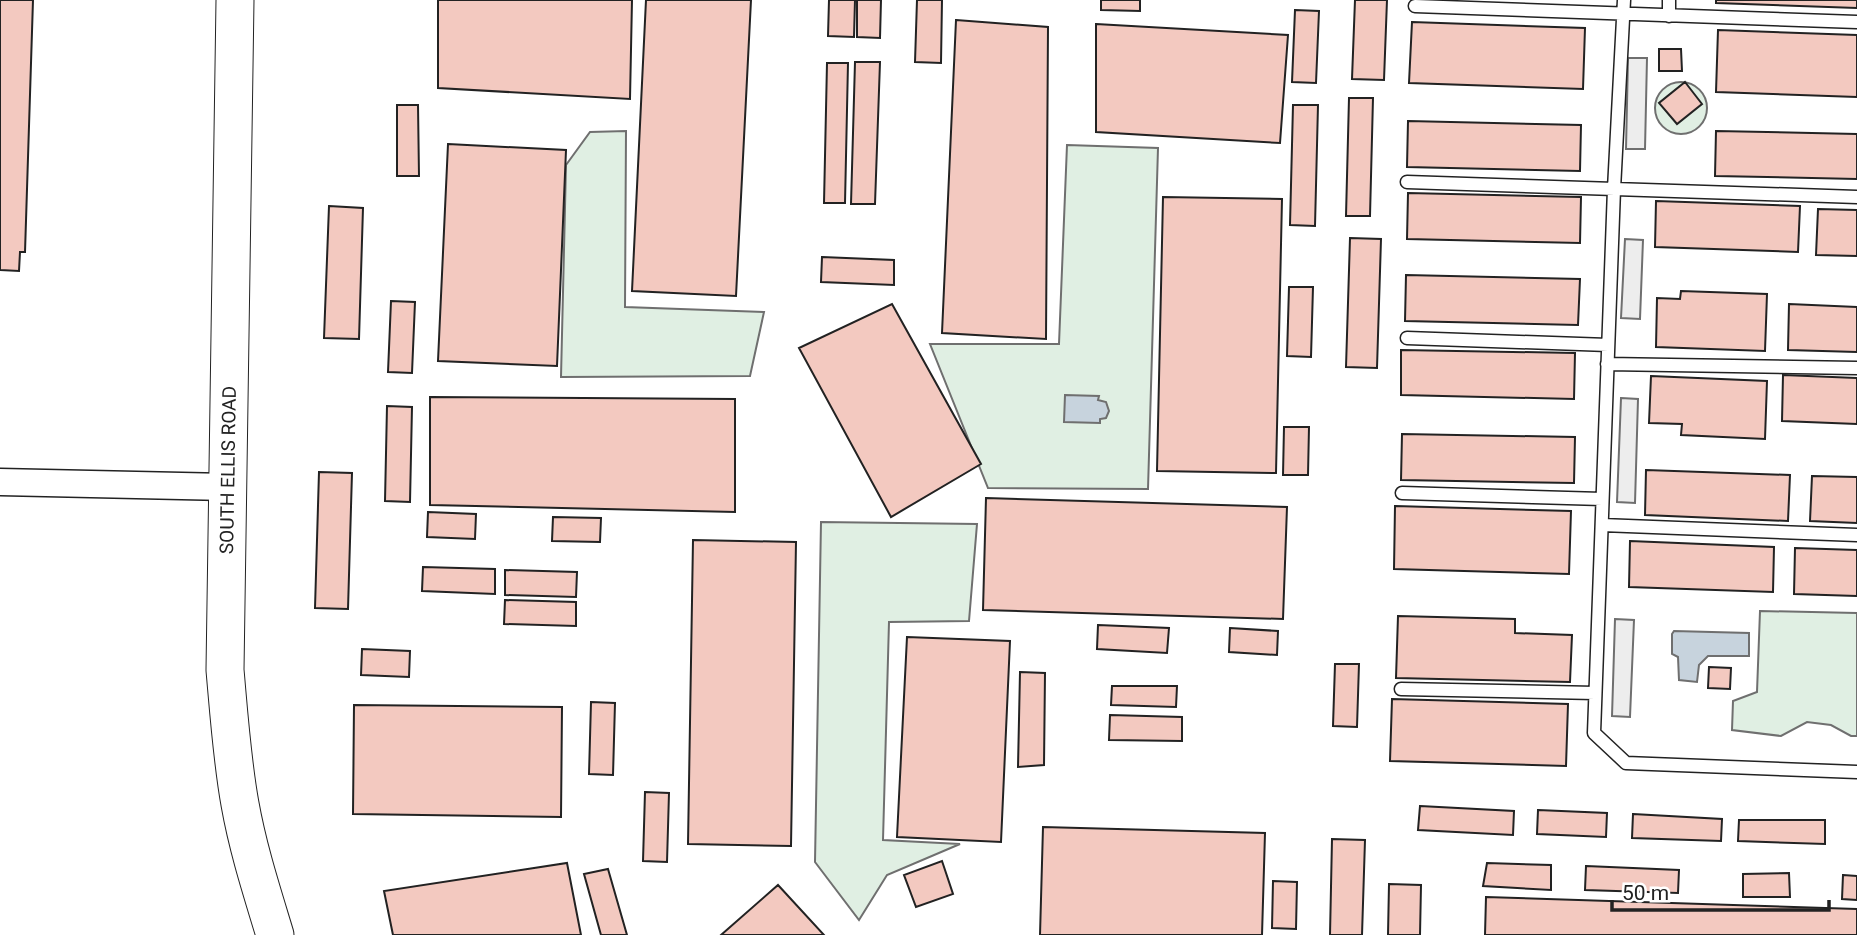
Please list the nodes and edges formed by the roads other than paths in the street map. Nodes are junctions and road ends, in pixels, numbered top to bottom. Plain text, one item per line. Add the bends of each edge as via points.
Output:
1 (235, 0) edge
2 (1624, 0) edge
3 (1669, 0) edge
4 (1415, 6) dead end
5 (1623, 15) junction
6 (1668, 16) junction
7 (1857, 22) edge
8 (1407, 182) dead end
9 (1614, 189) junction
10 (1857, 197) edge
11 (1407, 338) dead end
12 (1608, 345) junction
13 (1607, 364) junction
14 (1857, 368) edge
15 (0, 482) edge
16 (227, 487) junction
17 (1402, 493) dead end
18 (1602, 499) junction
19 (1602, 525) junction
20 (1857, 535) edge
21 (1401, 689) dead end
22 (1595, 693) junction
23 (1857, 772) edge
24 (275, 935) edge

1 - 16 street, SOUTH ELLIS ROAD
2 - 5 lane
3 - 6 lane
4 - 5 lane
5 - 6 lane
5 - 9 lane
6 - 7 lane
8 - 9 lane
9 - 10 lane
9 - 12 lane
11 - 12 lane
12 - 13 lane
13 - 14 lane
13 - 18 lane
15 - 16 street
16 - 24 street, SOUTH ELLIS ROAD via 225,670 231,739 240,805
17 - 18 lane
18 - 19 lane
19 - 20 lane
19 - 22 lane
21 - 22 lane
22 - 23 lane via 1594,733 1626,763

